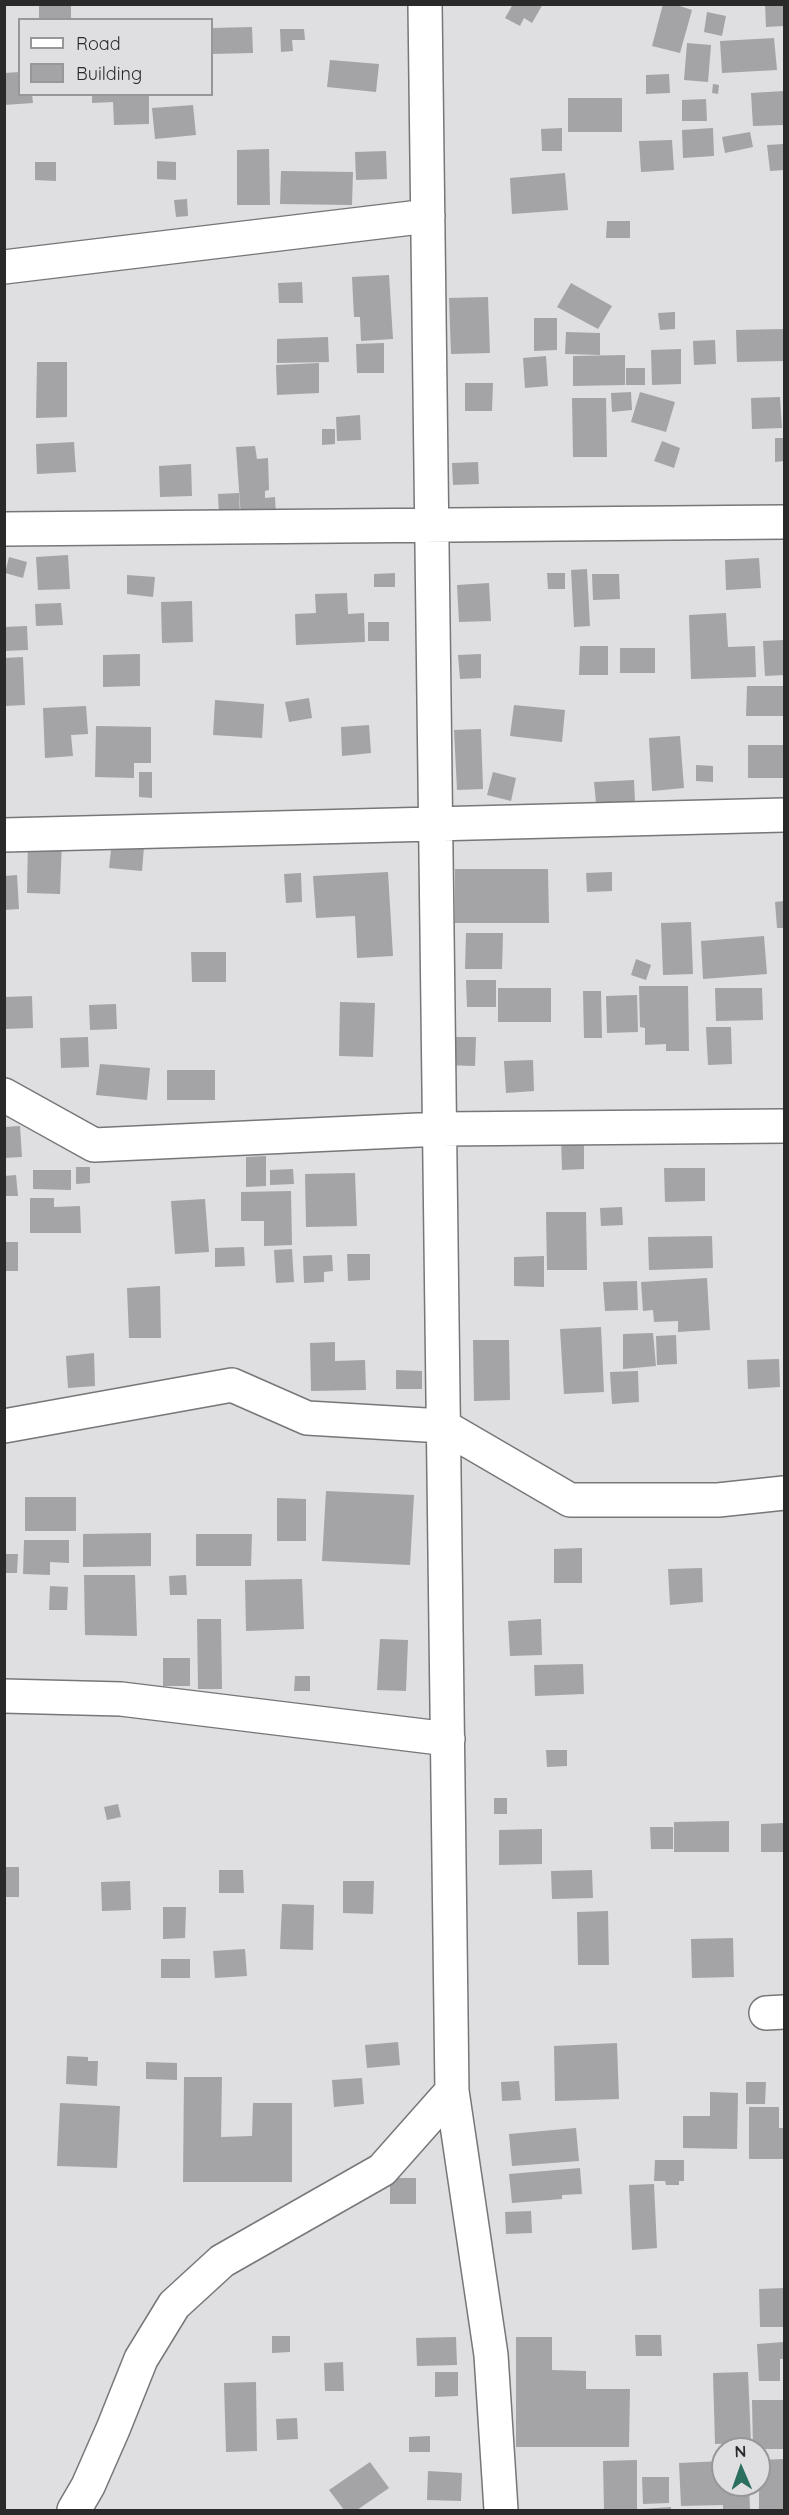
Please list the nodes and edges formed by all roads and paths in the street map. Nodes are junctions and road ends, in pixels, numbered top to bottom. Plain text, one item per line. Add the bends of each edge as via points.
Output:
1 (425, 4) edge
2 (428, 216) junction
3 (4, 267) edge
4 (784, 522) edge
5 (433, 525) junction
6 (4, 529) edge
7 (784, 815) edge
8 (436, 824) junction
9 (4, 836) edge
10 (4, 1095) edge
11 (784, 1126) edge
12 (440, 1129) junction
13 (4, 1426) edge
14 (443, 1426) junction
15 (784, 1492) edge
16 (4, 1696) edge
17 (448, 1739) junction
18 (452, 2091) junction
19 (74, 2511) edge
20 (501, 2511) edge

1 - 2 street
2 - 3 street
2 - 5 street
4 - 5 street
5 - 6 street
5 - 8 street
7 - 8 street
8 - 9 street
8 - 12 street
10 - 12 street via 94,1145
11 - 12 street
12 - 14 street
13 - 14 street via 232,1385 307,1418
14 - 15 street via 570,1500 718,1500
14 - 17 street
16 - 17 street via 121,1699
17 - 18 street
18 - 19 street via 382,2170 222,2261 174,2305 141,2359
18 - 20 street via 491,2355

